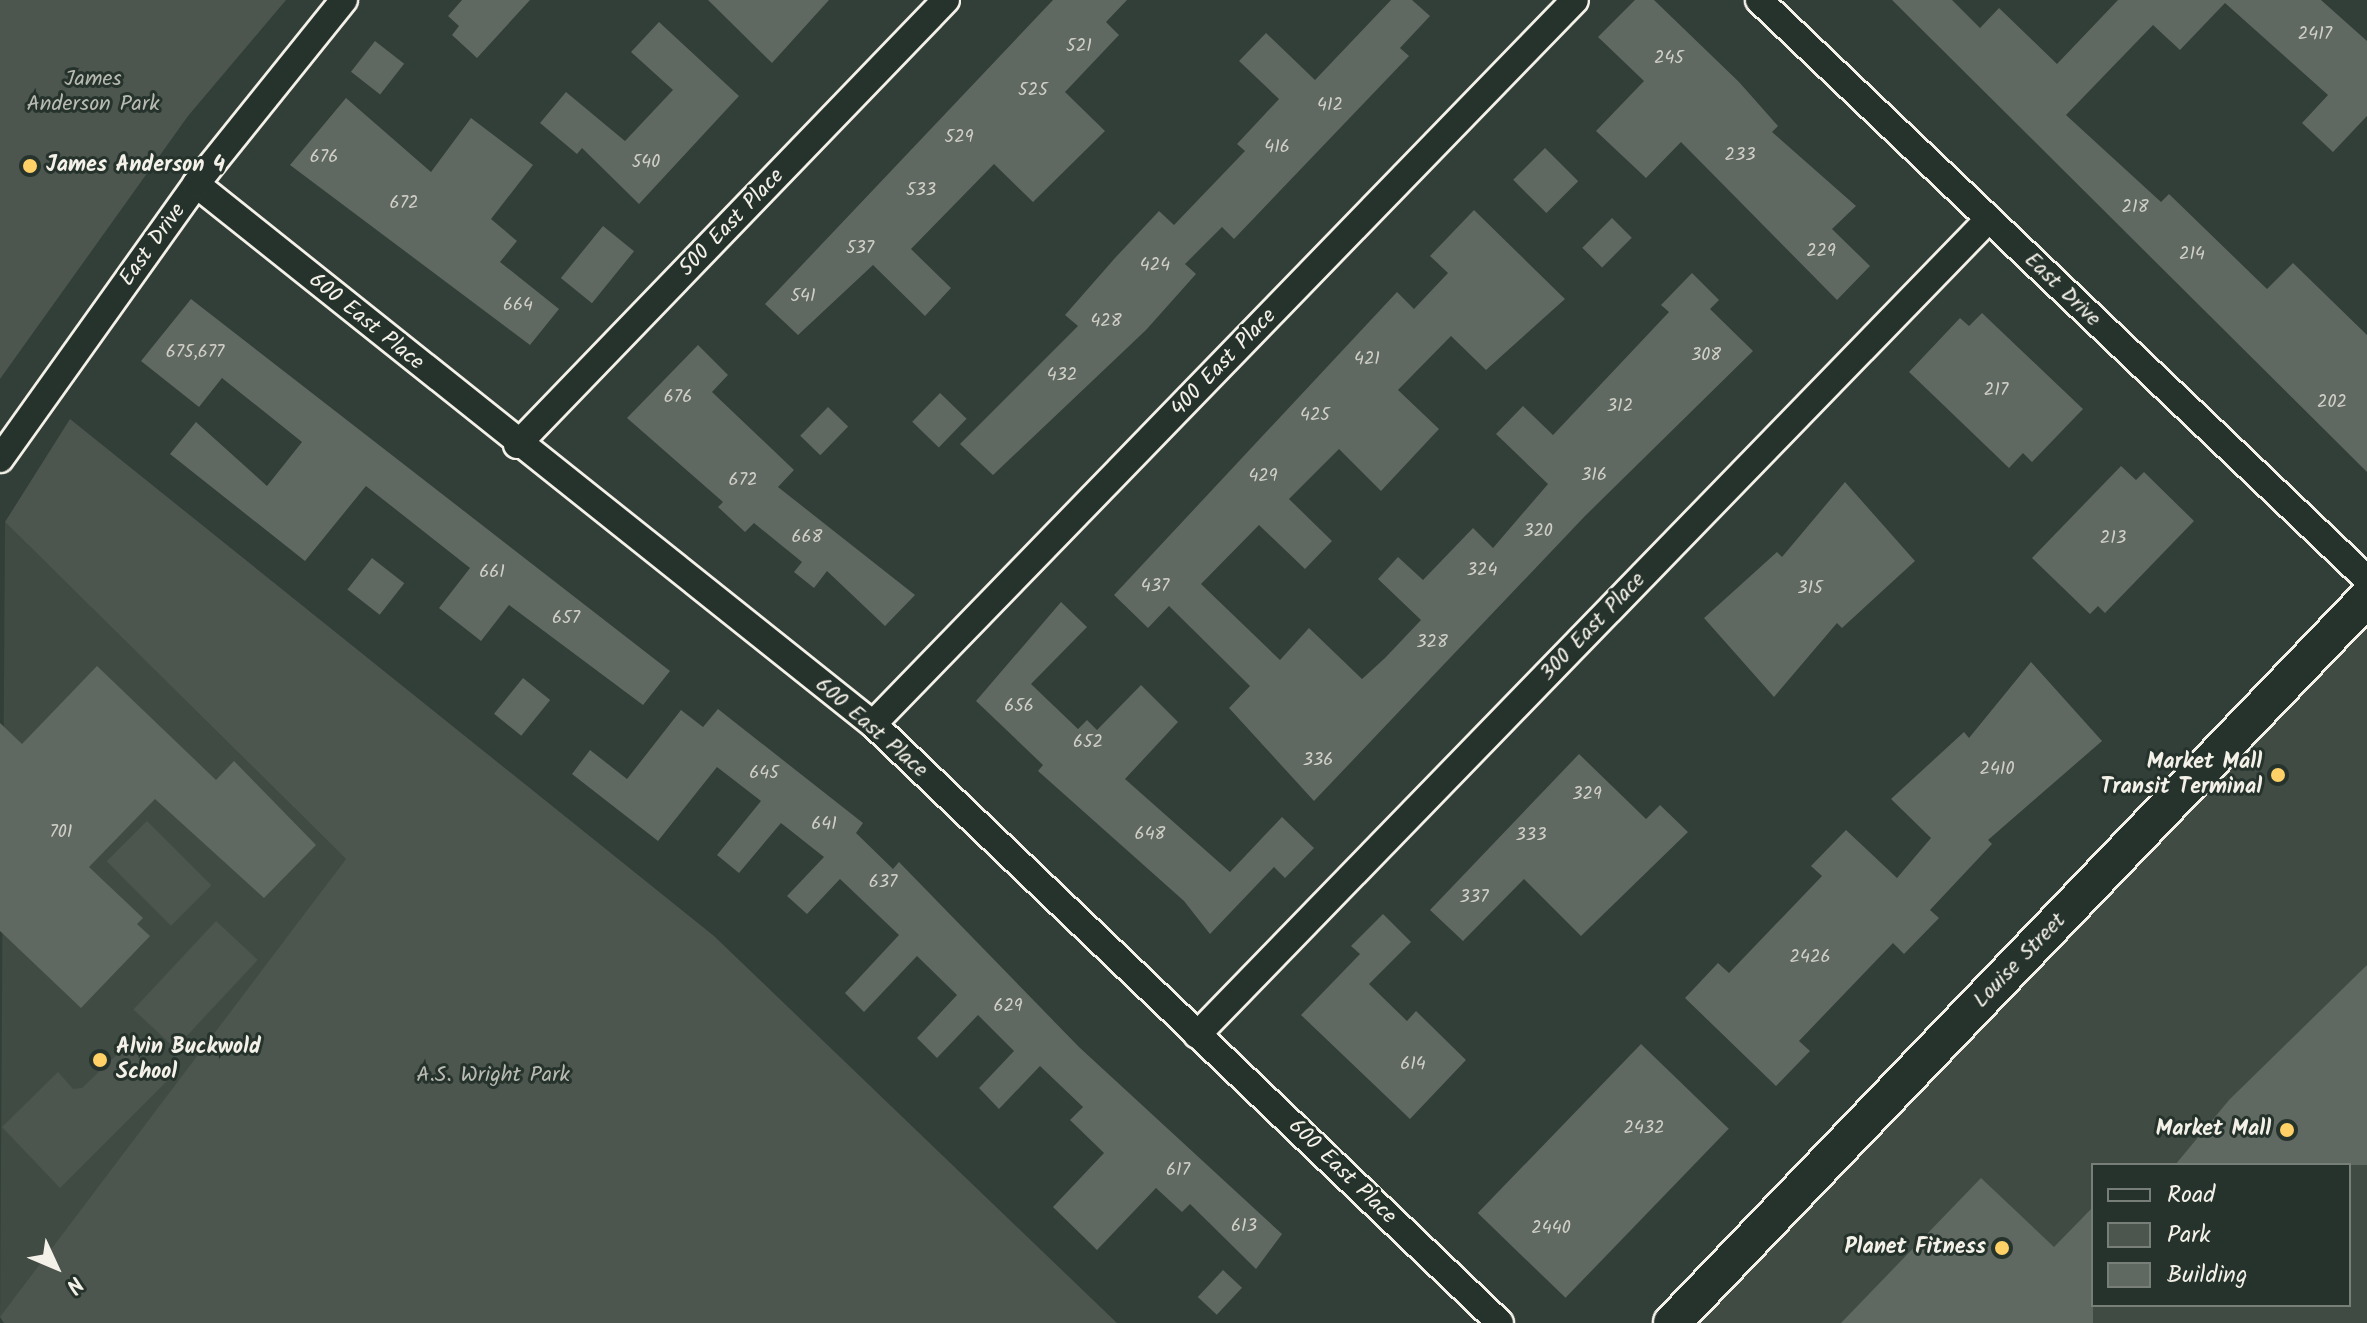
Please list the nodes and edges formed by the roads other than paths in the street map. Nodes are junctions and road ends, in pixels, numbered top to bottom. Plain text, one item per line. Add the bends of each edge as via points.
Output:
1 (344, 0) edge
2 (946, 0) edge
3 (1575, 0) edge
4 (1759, 0) edge
5 (196, 184) junction
6 (1989, 219) junction
7 (517, 445) junction
8 (0, 459) edge
9 (2367, 579) edge
10 (2367, 598) edge
11 (873, 724) junction
12 (1197, 1035) junction
13 (1500, 1323) edge
14 (1672, 1323) edge

1 - 5 street, East Drive
2 - 7 street, 500 East Place
3 - 11 street, 400 East Place
4 - 6 street, East Drive
5 - 7 street, 600 East Place
5 - 8 street, East Drive
6 - 9 street, East Drive
6 - 12 street, 300 East Place
7 - 11 street, 600 East Place
10 - 14 street, Louise Street
11 - 12 street, 600 East Place
12 - 13 street, 600 East Place

